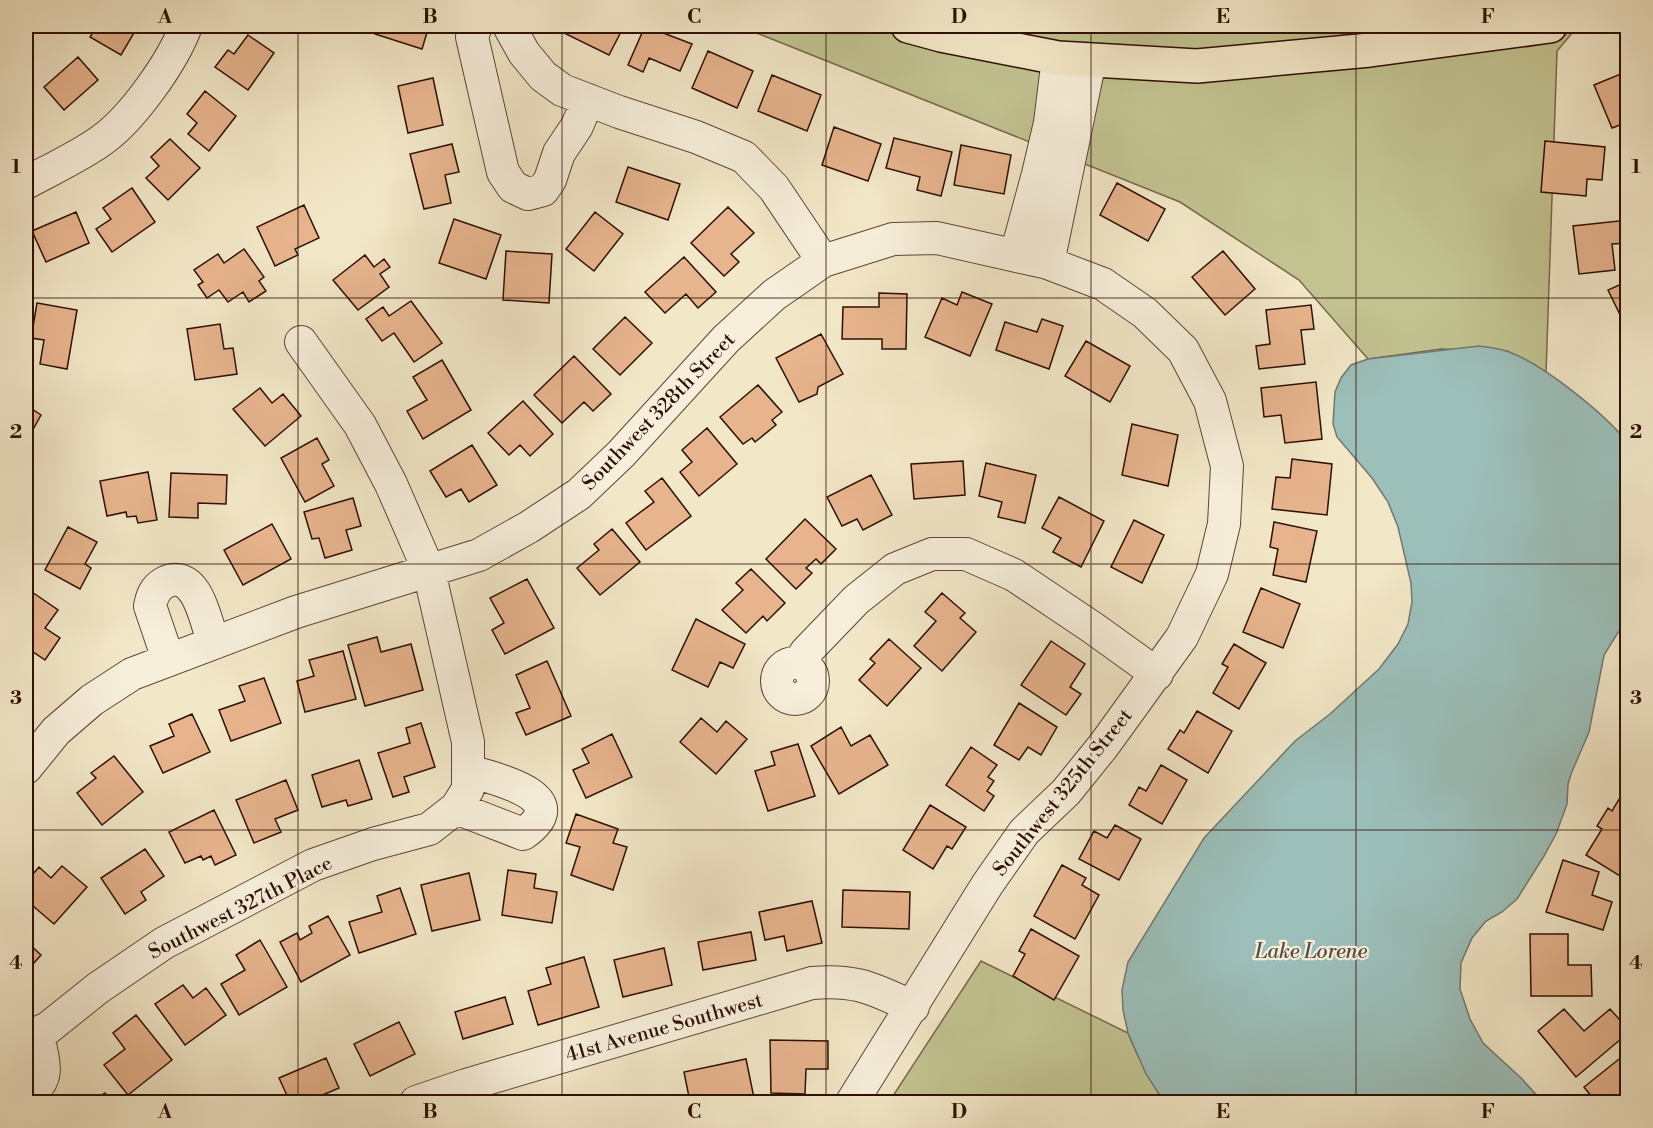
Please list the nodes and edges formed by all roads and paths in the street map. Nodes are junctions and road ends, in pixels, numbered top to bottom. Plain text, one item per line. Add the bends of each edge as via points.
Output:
1 (186, 26) edge
2 (476, 26) edge
3 (509, 26) edge
4 (908, 26) edge
5 (1550, 26) edge
6 (1074, 59) junction
7 (588, 100) junction
8 (26, 183) edge
9 (1016, 255) junction
10 (823, 261) junction
11 (1048, 263) junction
12 (301, 342) dead end
13 (429, 572) junction
14 (213, 642) junction
15 (168, 659) junction
16 (800, 663) dead end
17 (1156, 674) junction
18 (26, 768) edge
19 (464, 789) junction
20 (913, 1006) junction
21 (31, 1036) edge
22 (26, 1092) edge
23 (416, 1102) edge
24 (852, 1102) edge

1 - 8 street via 168,61 122,123 102,141
2 - 7 street via 472,37 503,172 513,187 528,194 543,190
3 - 7 street via 543,76 562,90
4 - 6 main road
5 - 6 main road via 1370,50 1197,66
6 - 9 street via 1050,123
6 - 11 street
7 - 10 street via 744,157 774,188
9 - 10 street, Southwest 328th Street via 937,238 893,239
9 - 11 street, Southwest 328th Street
10 - 13 street, Southwest 328th Street via 774,295 726,339 579,494 479,555
11 - 17 street, Southwest 325th Street via 1103,284 1145,313 1183,350 1210,401 1227,466 1224,524 1212,574 1182,637
12 - 13 street via 360,425
13 - 14 street, Southwest 328th Street
13 - 19 street via 468,742
14 - 15 street, Southwest 328th Street
14 - 15 street via 193,588 170,581 156,590 150,606
15 - 18 street, Southwest 328th Street via 132,674 92,700 56,731
16 - 17 street via 856,600 895,569 932,554 966,554 1014,575
17 - 20 street, Southwest 325th Street via 1066,792 1024,832
19 - 19 street via 510,783 531,793 540,808 537,825 523,834
19 - 21 street, Southwest 327th Place via 429,830 313,865 164,943 48,1028
20 - 23 street, 41st Avenue Southwest via 867,986 813,983
20 - 24 street, Southwest 325th Street
21 - 22 street, Southwest 327th Place via 45,1068 41,1083

